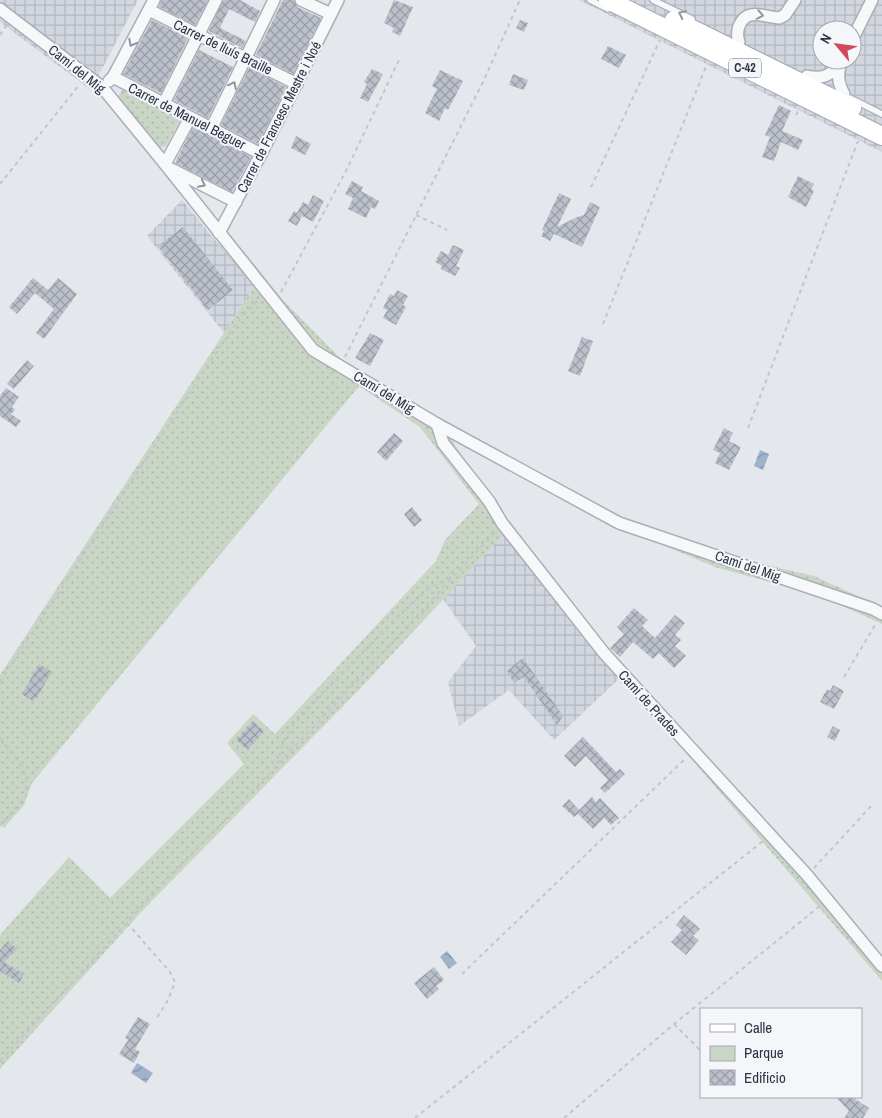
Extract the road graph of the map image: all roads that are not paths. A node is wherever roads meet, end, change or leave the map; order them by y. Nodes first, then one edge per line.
1 (216, 0) edge
2 (274, 0) edge
3 (301, 0) edge
4 (338, 0) edge
5 (590, 0) edge
6 (634, 0) edge
7 (653, 0) edge
8 (795, 0) edge
9 (872, 0) edge
10 (152, 5) edge
11 (611, 6) edge
12 (0, 9) edge
13 (331, 14) junction
14 (862, 20) edge
15 (696, 21) dead end
16 (198, 36) junction
17 (739, 42) dead end
18 (246, 58) junction
19 (834, 70) edge
20 (839, 70) edge
21 (802, 74) joint
22 (114, 77) junction
23 (822, 83) dead end
24 (296, 84) junction
25 (102, 87) junction
26 (840, 93) joint
27 (164, 103) junction
28 (882, 114) edge
29 (190, 118) junction
30 (882, 122) edge
31 (211, 129) junction
32 (882, 136) edge
33 (261, 154) junction
34 (166, 165) junction
35 (236, 202) junction
36 (220, 233) junction
37 (436, 424) junction
38 (882, 614) edge
39 (882, 966) edge

1 - 16 street
2 - 18 street
3 - 13 street
4 - 13 street, Carrer de Francesc Mestre i Noé
5 - 11 lane
6 - 30 main road, C-42
15 -> 7 lane
17 -> 8 street
9 - 14 street
10 - 16 street, Carrer de lluís Braille
10 -> 22 street
11 - 32 main road, C-42
12 - 25 street, Camí del Mig
13 - 24 street, Carrer de Francesc Mestre i Noé
16 - 18 street, Carrer de lluís Braille
16 - 27 street
18 - 24 street, Carrer de lluís Braille
31 -> 18 street
19 - 21 street
20 - 26 street
21 - 23 lane
22 - 25 street
22 - 27 street, Carrer de Manuel Beguer
24 - 33 street, Carrer de Francesc Mestre i Noé
25 - 34 street, Camí del Mig
26 - 28 lane
27 - 29 street, Carrer de Manuel Beguer
29 - 31 street, Carrer de Manuel Beguer
29 - 34 street
31 - 33 street, Carrer de Manuel Beguer
33 - 35 street, Carrer de Francesc Mestre i Noé
34 -> 35 street
34 - 36 street, Camí del Mig
35 - 36 street, Carrer de Francesc Mestre i Noé
36 - 37 street, Camí del Mig
37 - 38 street, Camí del Mig
37 - 39 street, Camí de Prades

